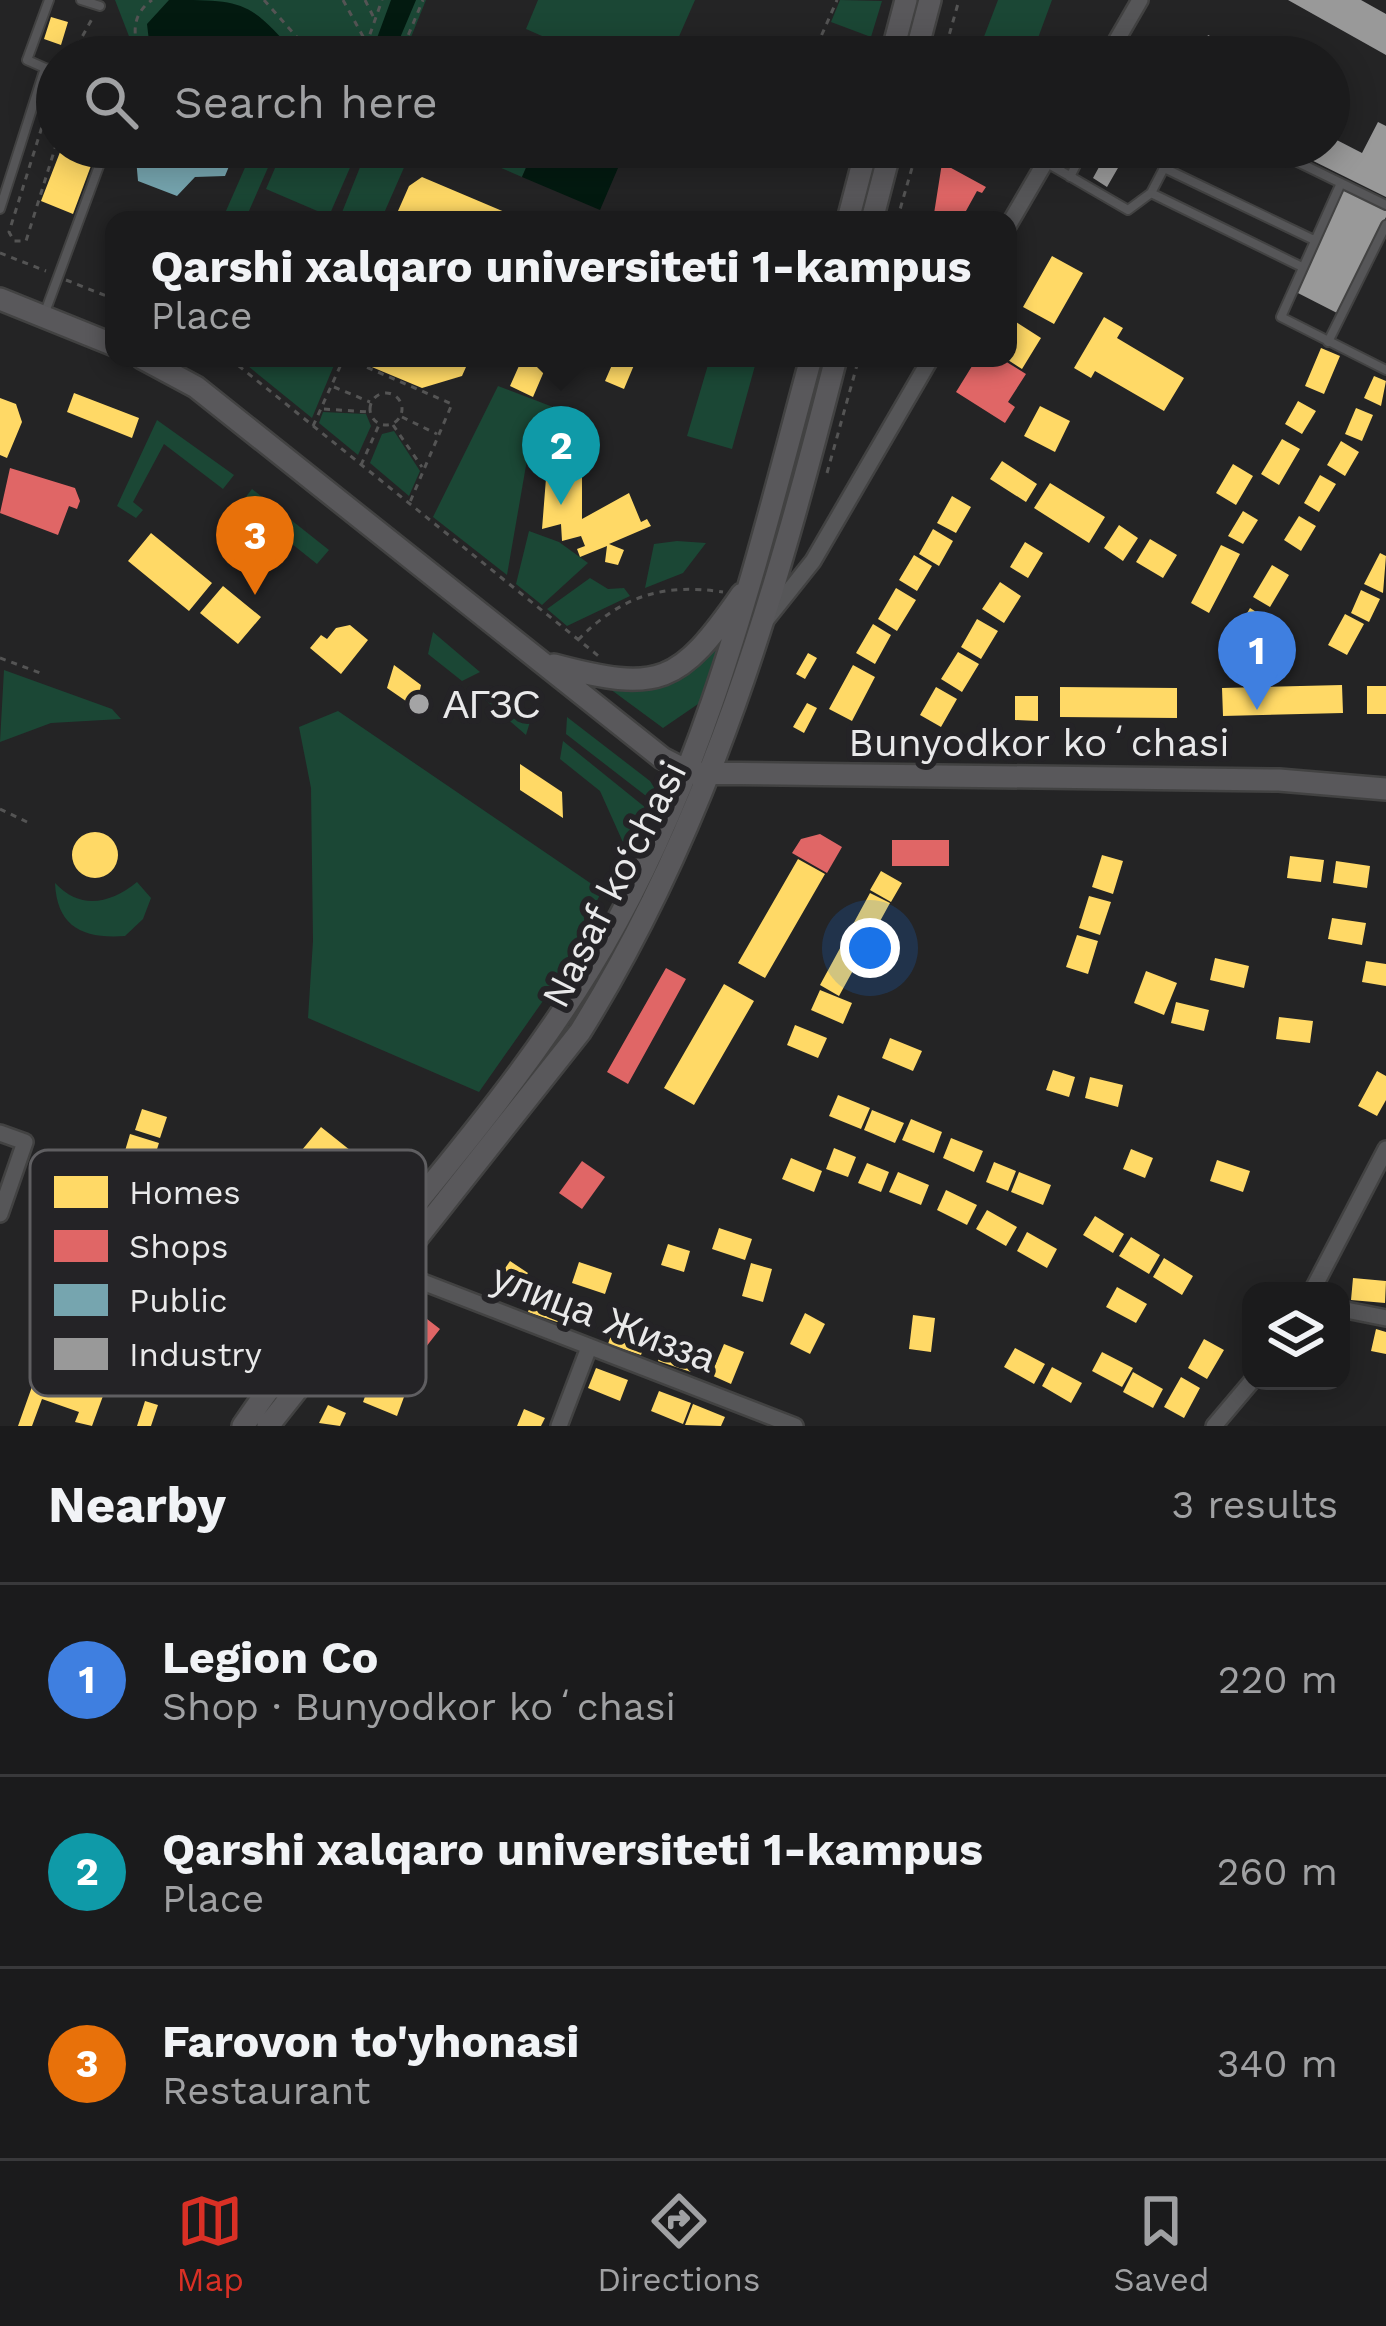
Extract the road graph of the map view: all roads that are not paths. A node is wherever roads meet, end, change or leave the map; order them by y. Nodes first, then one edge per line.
1 (49, 0) edge
2 (81, 0) edge
3 (906, 0) edge
4 (931, 0) edge
5 (1140, 0) edge
6 (100, 6) road end
7 (897, 36) edge
8 (921, 36) edge
9 (1119, 36) edge
10 (36, 64) edge
11 (36, 96) edge
12 (98, 168) edge
13 (862, 168) edge
14 (886, 168) edge
15 (1042, 168) edge
16 (1062, 168) edge
17 (1074, 168) edge
18 (1164, 168) joint
19 (1311, 168) edge
20 (1070, 177) junction
21 (1341, 183) junction
22 (1151, 193) junction
23 (1386, 205) edge
24 (0, 208) edge
25 (850, 211) edge
26 (874, 211) edge
27 (1017, 211) edge
28 (1386, 225) edge
29 (1312, 239) junction
30 (1300, 266) junction
31 (0, 299) edge
32 (44, 316) junction
33 (105, 341) edge
34 (1328, 342) junction
35 (159, 367) edge
36 (809, 367) edge
37 (834, 367) edge
38 (926, 367) edge
39 (1386, 370) edge
40 (752, 579) junction
41 (764, 623) junction
42 (544, 663) junction
43 (702, 775) junction
44 (1386, 789) edge
45 (0, 1133) edge
46 (1383, 1158) edge
47 (426, 1189) edge
48 (0, 1214) edge
49 (426, 1223) edge
50 (1317, 1282) edge
51 (426, 1284) edge
52 (1350, 1311) edge
53 (1386, 1318) edge
54 (588, 1350) junction
55 (1244, 1390) edge
56 (266, 1396) edge
57 (291, 1396) edge
58 (243, 1426) edge
59 (268, 1426) edge
60 (559, 1426) edge
61 (795, 1426) edge
62 (1214, 1426) edge

1 - 10 lane
2 - 6 lane
3 - 7 main road
4 - 8 main road
5 - 9 street
11 - 24 lane
12 - 32 lane
13 - 25 main road
14 - 26 main road
15 - 27 street
16 - 20 lane
17 - 20 lane
18 - 22 lane
18 - 29 lane
19 - 21 lane
20 - 22 lane
21 - 23 lane
21 - 29 lane
22 - 30 lane
28 - 34 lane
29 - 30 lane
30 - 34 lane
31 - 32 main road
32 - 33 main road
34 - 39 lane
35 - 42 main road
36 - 40 main road, Nasaf ko‘chasi
37 - 41 main road, Nasaf ko‘chasi
38 - 41 street
40 - 42 main road
40 - 43 main road, Nasaf ko‘chasi
41 - 43 main road, Nasaf ko‘chasi
42 - 43 main road
43 - 44 main road, Bunyodkor koʻchasi
43 - 47 main road, Nasaf ko‘chasi
43 - 49 main road, Nasaf ko‘chasi
45 - 48 street
46 - 50 street
51 - 54 street, улица Жизза
52 - 53 street
54 - 60 street
54 - 61 street, улица Жизза
55 - 62 street
56 - 58 main road, Nasaf ko‘chasi
57 - 59 main road, Nasaf ko‘chasi

